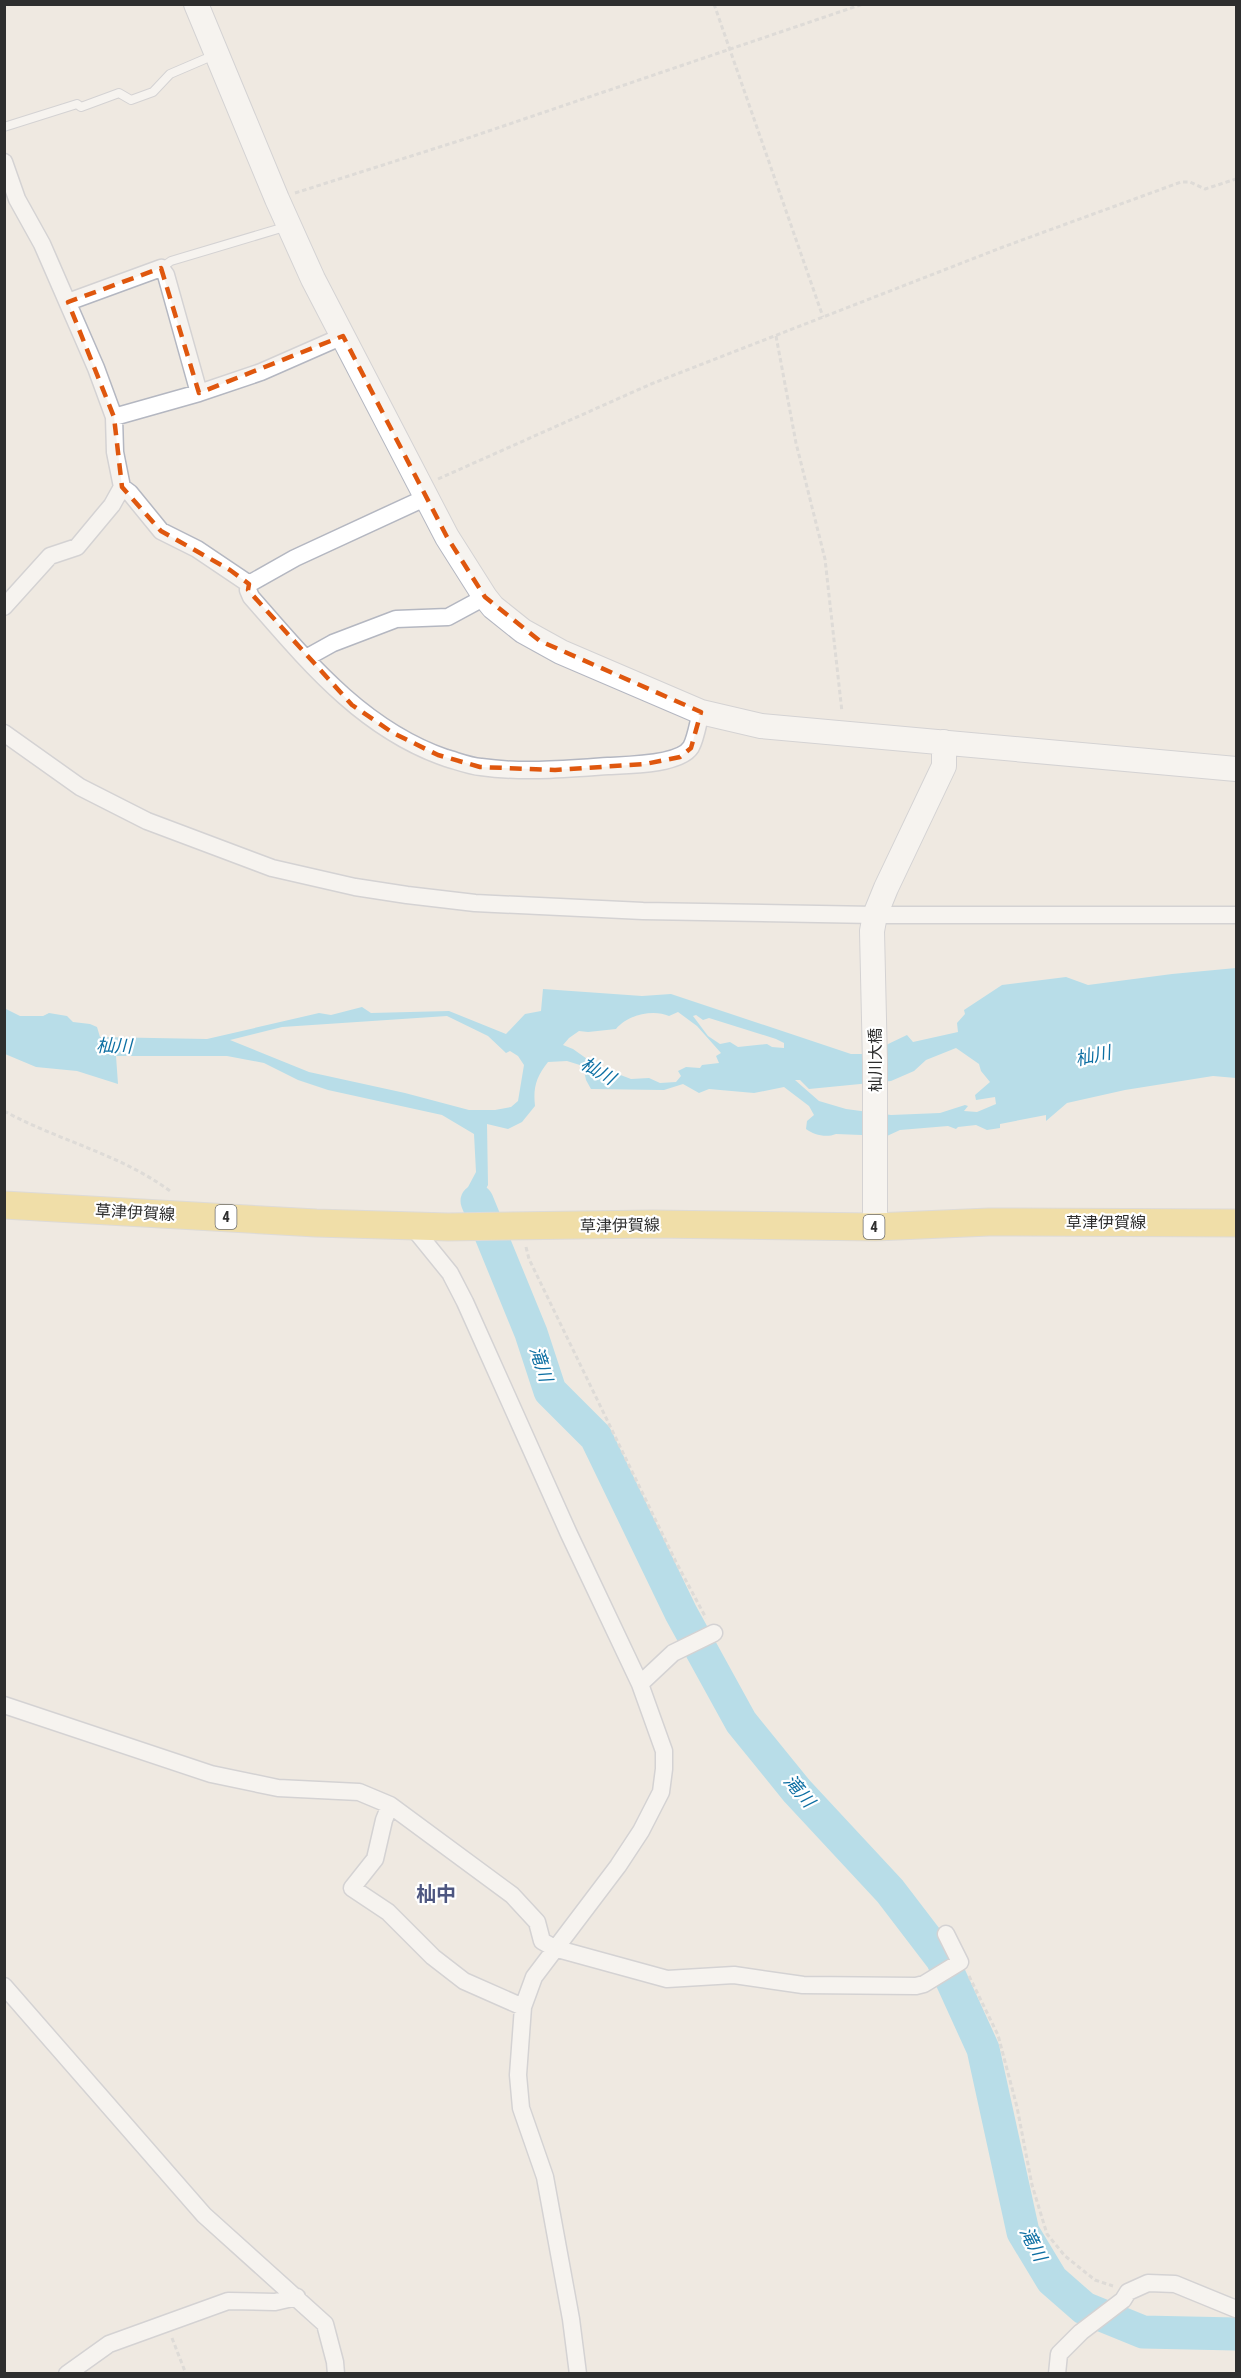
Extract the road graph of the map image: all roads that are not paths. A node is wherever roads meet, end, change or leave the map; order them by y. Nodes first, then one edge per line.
1 (196, 4) edge
2 (205, 59) dead end
3 (4, 127) edge
4 (4, 162) edge
5 (278, 229) dead end
6 (161, 268) junction
7 (68, 302) junction
8 (343, 336) junction
9 (199, 393) junction
10 (114, 417) junction
11 (122, 487) junction
12 (423, 491) junction
13 (249, 584) junction
14 (484, 597) junction
15 (4, 607) edge
16 (306, 658) junction
17 (701, 712) junction
18 (4, 733) edge
19 (944, 742) junction
20 (1236, 769) edge
21 (1236, 915) edge
22 (874, 923) junction
23 (4, 1205) edge
24 (1236, 1223) edge
25 (411, 1225) junction
26 (875, 1227) junction
27 (710, 1635) road end
28 (640, 1684) junction
29 (4, 1705) edge
30 (390, 1805) junction
31 (946, 1934) dead end
32 (554, 1948) junction
33 (4, 1986) edge
34 (523, 2007) junction
35 (297, 2298) junction
36 (1236, 2309) edge
37 (67, 2373) edge
38 (336, 2373) edge
39 (578, 2373) edge
40 (1057, 2373) edge

1 - 8 street
2 - 3 lane
4 - 7 street
5 - 6 lane
6 - 7 street
6 - 9 street
7 - 10 street
8 - 9 street
8 - 12 street
9 - 10 street
10 - 11 street
11 - 13 street
11 - 15 street
12 - 13 street
12 - 14 street
13 - 16 street
14 - 16 street
14 - 17 street
16 - 17 street
17 - 19 street
18 - 22 street
19 - 20 street
19 - 22 street
21 - 22 street
22 - 26 street, 杣川大橋
23 - 25 main road, 草津伊賀線 / 4
24 - 26 main road, 草津伊賀線 / 4
25 - 26 main road, 草津伊賀線 / 4
25 - 28 street
27 - 28 street
28 - 32 street
29 - 30 street
30 - 32 street
30 - 34 street
31 - 32 street
32 - 34 street
33 - 35 street
34 - 39 street
35 - 37 street
35 - 38 street
36 - 40 street

